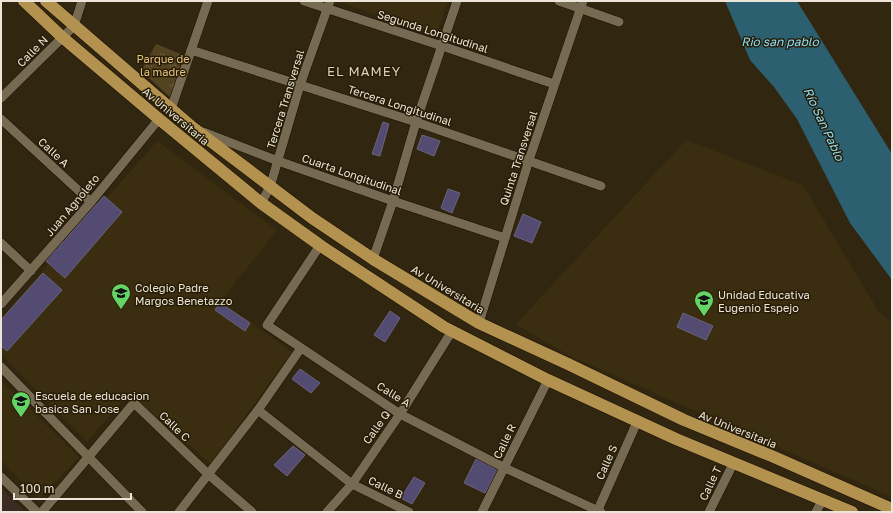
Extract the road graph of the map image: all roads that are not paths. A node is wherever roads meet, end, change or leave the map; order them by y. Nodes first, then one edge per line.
1 (24, 1) edge
2 (46, 1) edge
3 (82, 1) edge
4 (208, 1) edge
5 (304, 1) edge
6 (457, 1) edge
7 (559, 1) edge
8 (329, 5) edge
9 (582, 5) edge
10 (619, 22) dead end
11 (74, 26) junction
12 (62, 37) junction
13 (442, 46) junction
14 (191, 50) junction
15 (554, 84) junction
16 (300, 85) junction
17 (1, 98) edge
18 (171, 109) junction
19 (1, 119) edge
20 (159, 119) junction
21 (416, 122) junction
22 (192, 128) junction
23 (529, 160) junction
24 (278, 161) junction
25 (270, 186) junction
26 (602, 186) dead end
27 (393, 201) junction
28 (91, 202) junction
29 (261, 203) junction
30 (505, 238) junction
31 (1, 243) edge
32 (321, 246) junction
33 (373, 259) junction
34 (31, 270) junction
35 (1, 304) edge
36 (479, 323) junction
37 (452, 331) junction
38 (301, 348) junction
39 (1, 367) edge
40 (548, 380) junction
41 (258, 410) junction
42 (400, 414) junction
43 (684, 420) junction
44 (637, 422) junction
45 (676, 439) junction
46 (90, 457) junction
47 (733, 464) junction
48 (505, 468) junction
49 (208, 474) junction
50 (1, 477) edge
51 (352, 484) junction
52 (822, 501) junction
53 (892, 509) edge
54 (598, 511) edge
55 (37, 512) edge
56 (42, 512) edge
57 (142, 512) edge
58 (180, 512) edge
59 (252, 512) edge
60 (327, 512) edge
61 (409, 512) edge
62 (482, 512) edge
63 (709, 512) edge
64 (816, 512) edge
65 (852, 512) edge

1 - 12 highway, Av Universitaria
2 - 11 highway, Av Universitaria
3 - 11 street
4 - 14 street
5 - 8 street, Segunda Longitudinal
6 - 13 street
7 - 9 street
8 - 13 street, Segunda Longitudinal
8 - 16 street, Tercera Transversal
9 - 10 street
9 - 15 street, Quinta Transversal
11 - 12 street, Calle N
11 - 18 highway, Av Universitaria
12 - 17 street, Calle N
12 - 20 highway, Av Universitaria
13 - 15 street, Segunda Longitudinal
13 - 21 street
14 - 16 street, Tercera Longitudinal
14 - 18 street
15 - 23 street, Quinta Transversal
16 - 21 street, Tercera Longitudinal
16 - 24 street, Tercera Transversal
18 - 22 highway, Av Universitaria
19 - 28 street, Calle A
20 - 28 street, Juan Agnoleto
20 - 29 highway, Av Universitaria
21 - 23 street, Tercera Longitudinal
21 - 27 street
22 - 24 street, Cuarta Longitudinal
22 - 25 highway, Av Universitaria
23 - 26 street, Tercera Longitudinal
23 - 30 street, Quinta Transversal
24 - 25 street, Tercera Transversal
24 - 27 street, Cuarta Longitudinal
25 - 29 street, Tercera Transversal
25 - 33 highway, Av Universitaria
27 - 30 street, Cuarta Longitudinal
27 - 33 street
28 - 34 street, Juan Agnoleto
29 - 32 highway, Av Universitaria
30 - 36 street, Quinta Transversal
31 - 34 street
32 - 37 highway, Av Universitaria
32 - 38 street, Calle A
33 - 36 highway, Av Universitaria
34 - 35 street, Juan Agnoleto
36 - 43 highway, Av Universitaria
37 - 40 highway, Av Universitaria
37 - 42 street, Calle Q
38 - 41 street
38 - 42 street, Calle A
39 - 46 street
40 - 44 highway, Av Universitaria
40 - 48 street, Calle R
41 - 49 street
41 - 51 street, Calle B
42 - 48 street, Calle A
42 - 51 street, Calle Q
43 - 45 highway
43 - 53 highway, Av Universitaria
44 - 45 highway, Av Universitaria
44 - 54 street, Calle S
45 - 47 highway, Av Universitaria
46 - 49 street, Calle C
46 - 56 street
46 - 57 street
47 - 52 highway, Av Universitaria
47 - 63 street, Calle T
48 - 54 street, Calle A
48 - 62 street, Calle R
49 - 58 street
49 - 59 street, Calle C
50 - 55 street
51 - 60 street, Calle Q
51 - 61 street, Calle B
52 - 64 street
52 - 65 highway, Av Universitaria

